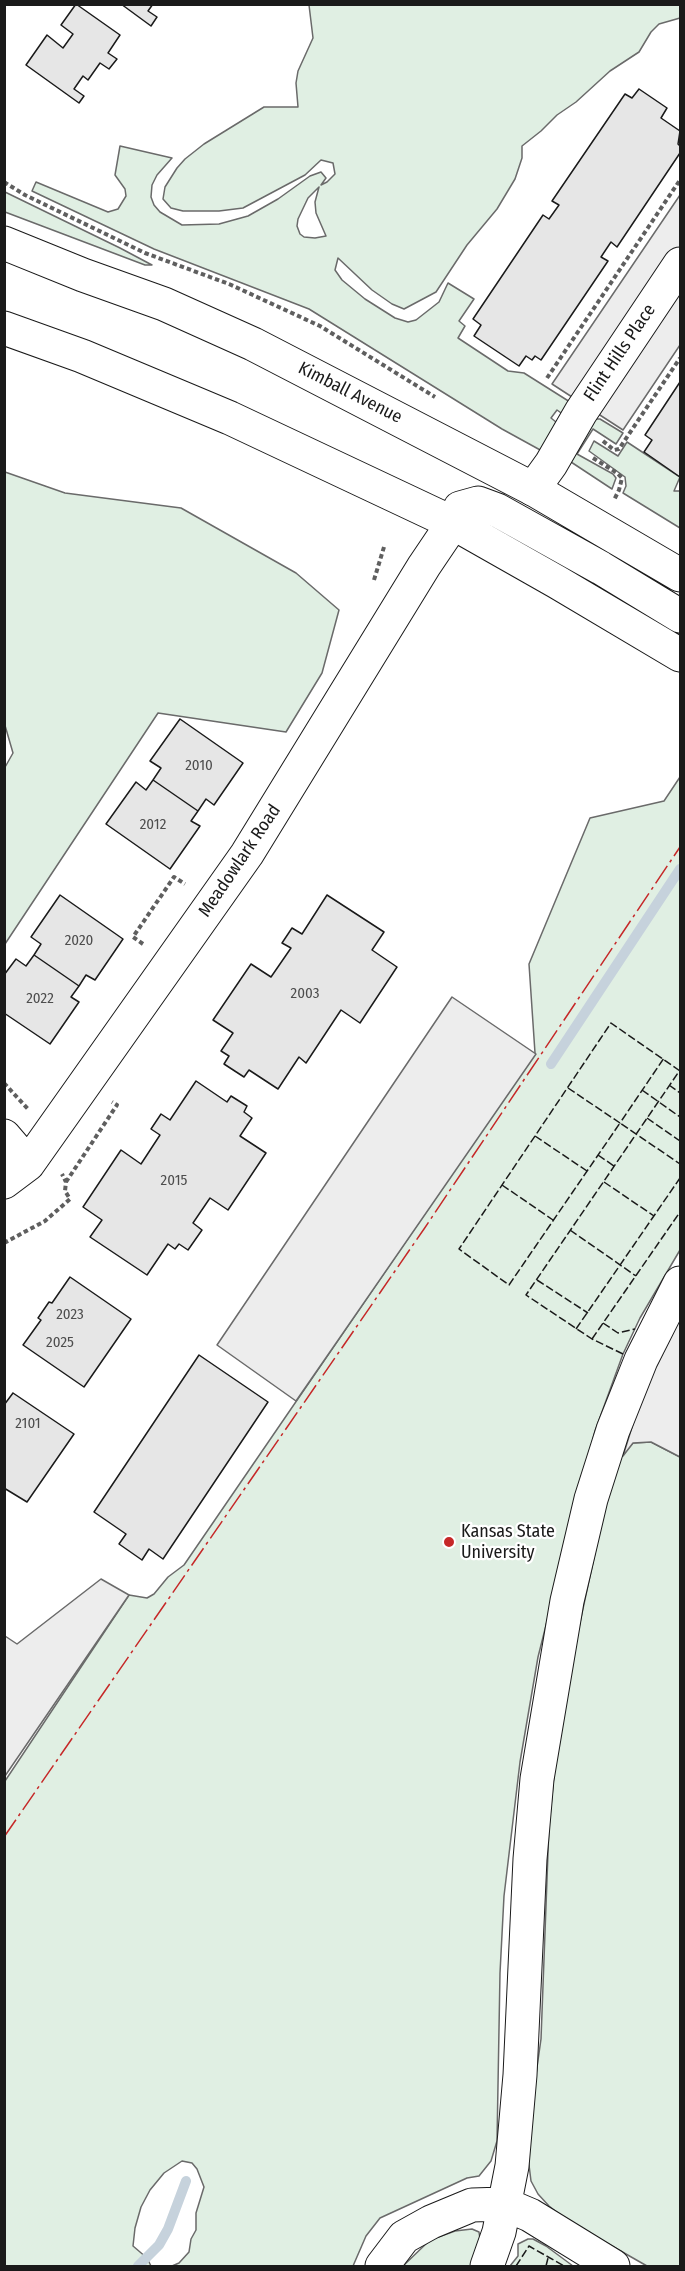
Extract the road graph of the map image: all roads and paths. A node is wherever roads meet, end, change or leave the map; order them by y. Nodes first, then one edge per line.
1 (681, 180) edge
2 (4, 243) edge
3 (681, 264) edge
4 (4, 328) edge
5 (681, 358) edge
6 (547, 378) dead end
7 (598, 438) dead end
8 (589, 456) dead end
9 (533, 489) junction
10 (614, 500) dead end
11 (453, 523) junction
12 (681, 575) edge
13 (681, 616) edge
14 (681, 655) edge
15 (4, 1083) edge
16 (108, 1100) dead end
17 (33, 1116) dead end
18 (4, 1136) edge
19 (30, 1170) edge
20 (66, 1182) junction
21 (4, 1243) edge
22 (681, 1283) edge
23 (504, 2204) junction
24 (382, 2266) edge
25 (487, 2266) edge
26 (613, 2266) edge

1 - 6 path
2 - 9 main road, Kimball Avenue
3 - 9 main road, Flint Hills Place
4 - 11 main road
5 - 7 path
8 - 10 path
9 - 12 main road, Kimball Avenue
11 - 13 main road, Meadowlark Road
11 - 14 main road
11 - 19 main road, Meadowlark Road
15 - 17 path
16 - 20 path
18 - 19 main road
19 - 20 path
20 - 21 path
22 - 23 main road
23 - 24 main road
23 - 25 main road
23 - 26 main road

